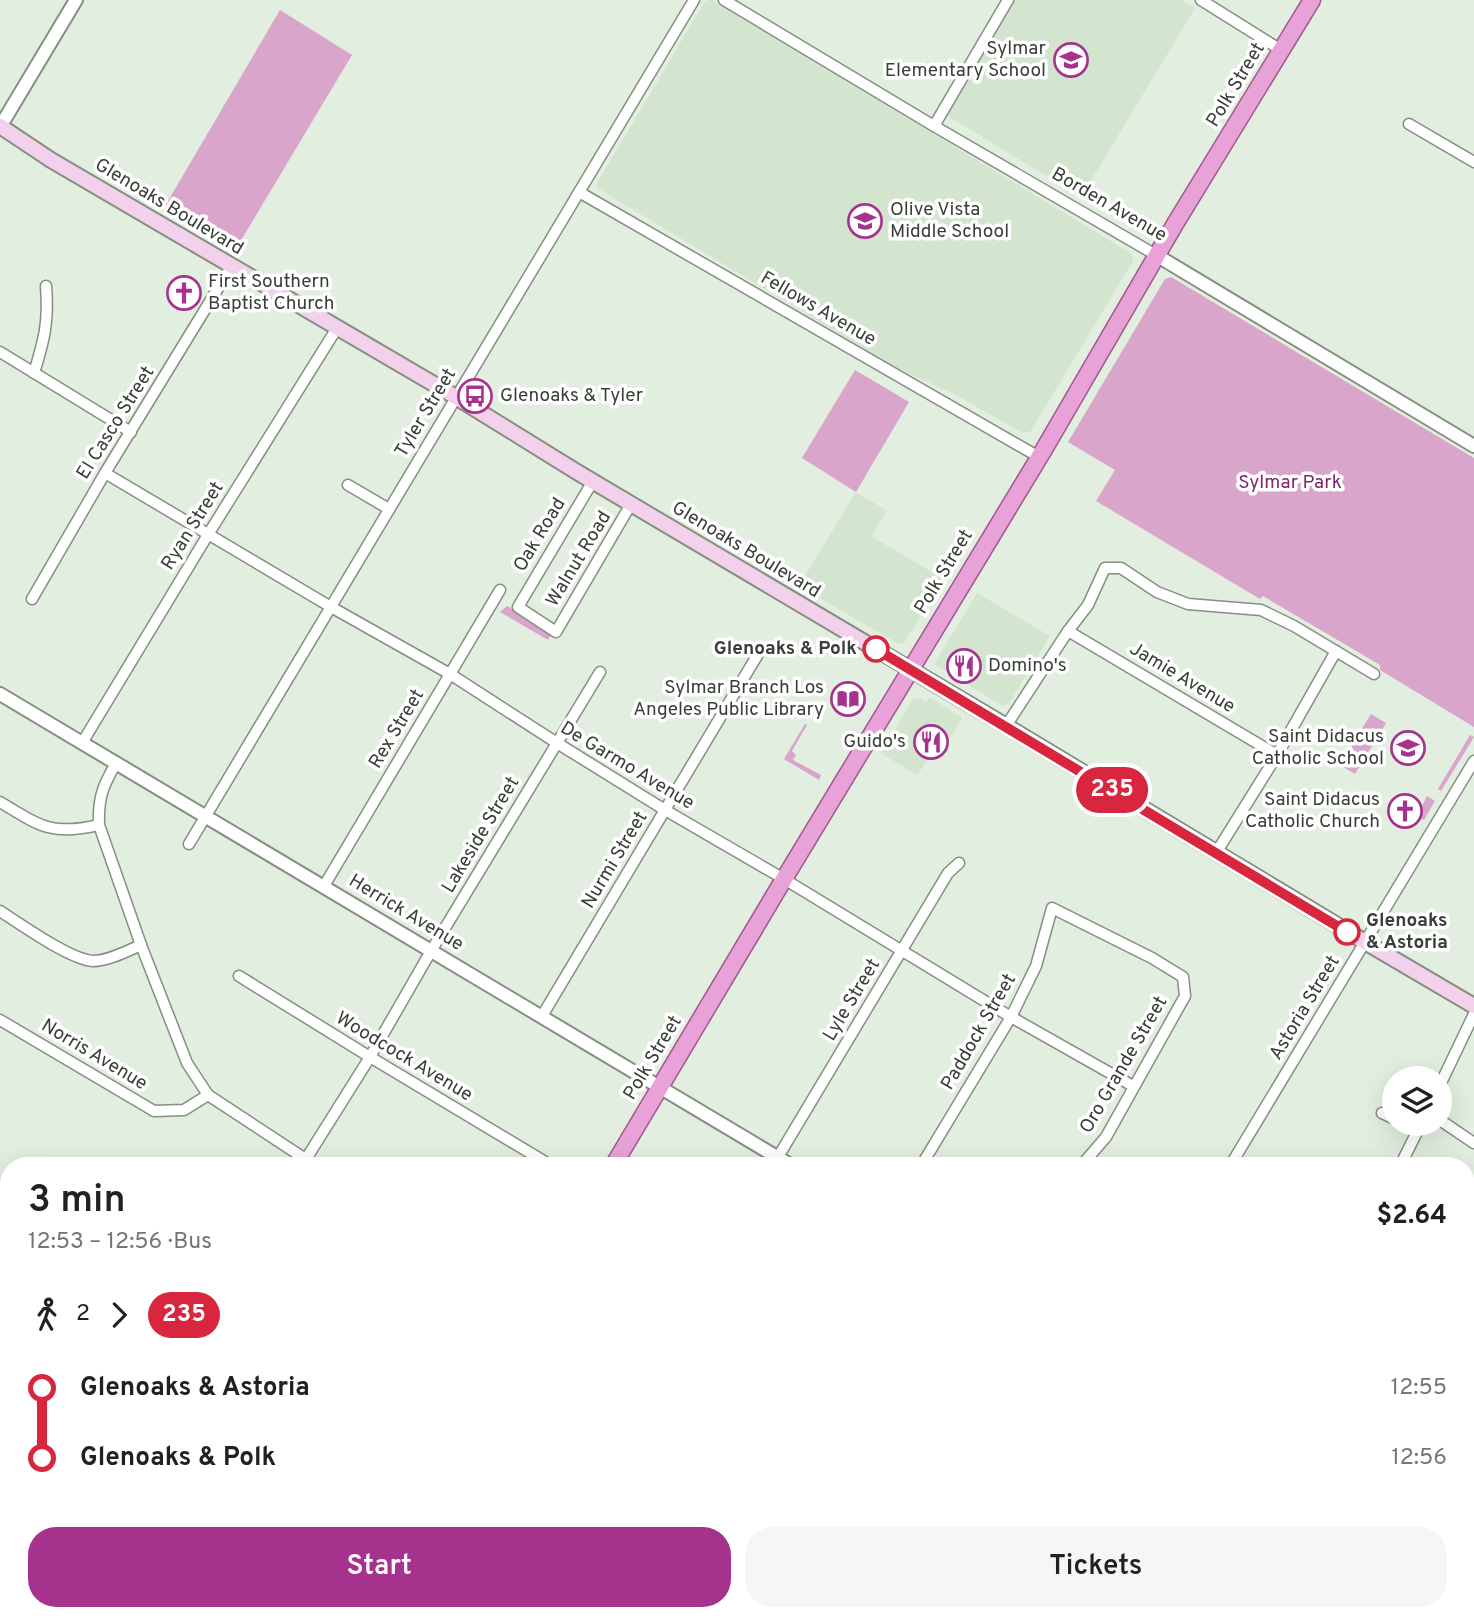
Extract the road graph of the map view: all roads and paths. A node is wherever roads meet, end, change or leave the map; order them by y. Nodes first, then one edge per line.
1 (76, 0) edge
2 (694, 0) edge
3 (724, 0) edge
4 (1009, 0) edge
5 (1201, 0) edge
6 (1312, 0) edge
7 (1281, 50) junction
8 (1409, 124) dead end
9 (934, 126) junction
10 (0, 127) edge
11 (1474, 162) edge
12 (579, 192) junction
13 (1156, 255) junction
14 (231, 267) junction
15 (46, 286) dead end
16 (337, 328) junction
17 (0, 352) edge
18 (34, 373) junction
19 (456, 397) junction
20 (131, 432) junction
21 (1474, 446) edge
22 (1039, 457) junction
23 (105, 473) junction
24 (593, 481) junction
25 (348, 485) dead end
26 (631, 505) junction
27 (389, 509) junction
28 (208, 533) junction
29 (500, 590) dead end
30 (32, 599) dead end
31 (331, 607) junction
32 (1068, 631) junction
33 (556, 632) joint
34 (761, 649) dead end
35 (1336, 651) junction
36 (911, 670) junction
37 (600, 672) dead end
38 (450, 674) junction
39 (1374, 674) dead end
40 (0, 694) edge
41 (1006, 726) junction
42 (82, 743) junction
43 (556, 743) junction
44 (1277, 755) junction
45 (1474, 761) edge
46 (116, 763) junction
47 (0, 802) edge
48 (665, 810) junction
49 (205, 817) junction
50 (99, 825) junction
51 (188, 844) dead end
52 (1216, 853) junction
53 (959, 863) dead end
54 (784, 878) junction
55 (324, 886) junction
56 (1052, 908) joint
57 (0, 911) edge
58 (1365, 942) junction
59 (141, 945) junction
60 (432, 951) junction
61 (902, 951) junction
62 (239, 976) dead end
63 (1474, 1006) edge
64 (1474, 1014) edge
65 (542, 1016) junction
66 (1011, 1017) junction
67 (0, 1020) edge
68 (370, 1057) junction
69 (1449, 1066) edge
70 (1133, 1087) junction
71 (660, 1088) junction
72 (208, 1095) junction
73 (1452, 1128) edge
74 (1415, 1136) edge
75 (1474, 1143) edge
76 (303, 1157) edge
77 (307, 1157) edge
78 (537, 1157) edge
79 (618, 1157) edge
80 (778, 1157) joint
81 (926, 1157) edge
82 (1088, 1157) edge
83 (1235, 1157) edge
84 (1405, 1157) edge

1 - 10 street
2 - 12 street, Tyler Street
3 - 9 street, Borden Avenue
4 - 9 street
5 - 7 street
6 - 7 main road, Polk Street
7 - 13 main road, Polk Street
8 - 11 street
9 - 13 street, Borden Avenue
10 - 14 main road, Glenoaks Boulevard
12 - 19 street, Tyler Street
12 - 22 street, Fellows Avenue
13 - 21 street, Borden Avenue
13 - 22 main road, Polk Street
14 - 16 main road, Glenoaks Boulevard
14 - 20 street, El Casco Street
15 - 18 street
16 - 19 main road, Glenoaks Boulevard
16 - 28 street, Ryan Street
17 - 18 street
18 - 20 street
19 - 24 main road, Glenoaks Boulevard
19 - 27 street, Tyler Street
20 - 23 street, El Casco Street
22 - 36 main road, Polk Street
23 - 28 street, De Garmo Avenue
23 - 30 street, El Casco Street
24 - 26 main road, Glenoaks Boulevard
24 - 33 street, Oak Road
25 - 27 street
26 - 33 street, Walnut Road
26 - 36 main road, Glenoaks Boulevard
27 - 31 street, Tyler Street
28 - 31 street, De Garmo Avenue
28 - 42 street, Ryan Street
29 - 38 street, Rex Street
31 - 38 street, De Garmo Avenue
31 - 49 street, Tyler Street
32 - 35 street
32 - 41 street
32 - 44 street, Jamie Avenue
34 - 48 street, Nurmi Street
35 - 39 street
35 - 44 street
36 - 41 main road, Glenoaks Boulevard
36 - 54 main road, Polk Street
37 - 43 street, Lakeside Street
38 - 43 street, De Garmo Avenue
38 - 55 street, Rex Street
40 - 42 street, Herrick Avenue
41 - 52 main road, Glenoaks Boulevard
42 - 46 street, Herrick Avenue
43 - 48 street, De Garmo Avenue
43 - 60 street, Lakeside Street
44 - 52 street
45 - 58 street, Astoria Street
46 - 49 street, Herrick Avenue
46 - 50 street
47 - 50 street
48 - 54 street, De Garmo Avenue
48 - 65 street, Nurmi Street
49 - 51 street, Tyler Street
49 - 55 street, Herrick Avenue
50 - 59 street
52 - 58 main road, Glenoaks Boulevard
53 - 61 street, Lyle Street
54 - 61 street, De Garmo Avenue
54 - 71 main road, Polk Street
55 - 60 street, Herrick Avenue
56 - 66 street, Paddock Street
56 - 70 street, Oro Grande Street
57 - 59 street
58 - 63 main road, Glenoaks Boulevard
58 - 83 street, Astoria Street
59 - 72 street
60 - 65 street, Herrick Avenue
60 - 68 street, Lakeside Street
61 - 66 street, De Garmo Avenue
61 - 80 street, Lyle Street
62 - 68 street, Woodcock Avenue
64 - 69 street
65 - 71 street, Herrick Avenue
66 - 70 street, De Garmo Avenue
66 - 81 street, Paddock Street
67 - 72 street, Norris Avenue
68 - 77 street, Lakeside Street
68 - 78 street, Woodcock Avenue
70 - 82 street, Oro Grande Street
71 - 79 main road, Polk Street
71 - 80 street, Herrick Avenue
72 - 76 street
73 - 75 street
74 - 84 street

